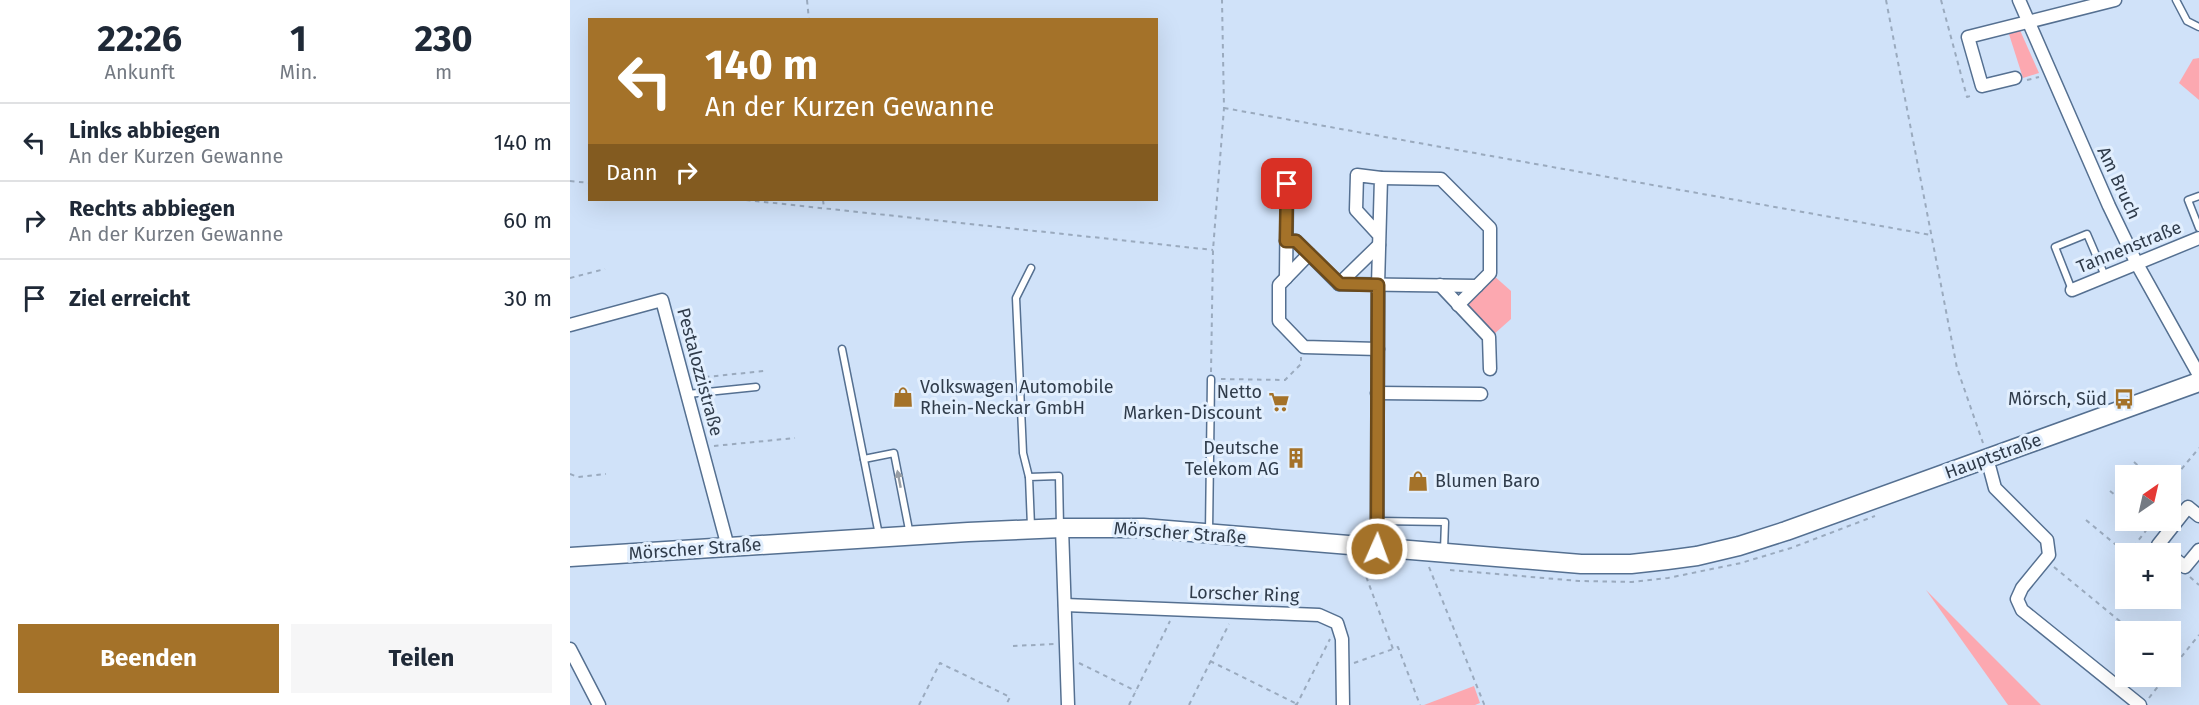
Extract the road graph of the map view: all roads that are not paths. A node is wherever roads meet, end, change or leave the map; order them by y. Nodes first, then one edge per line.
1 (2019, 0) edge
2 (2115, 0) edge
3 (2176, 0) edge
4 (2028, 23) junction
5 (2199, 27) edge
6 (2021, 79) road end
7 (1381, 178) junction
8 (1287, 184) dead end
9 (2199, 196) edge
10 (2199, 228) edge
11 (2199, 237) edge
12 (1379, 240) junction
13 (1286, 241) junction
14 (1309, 254) junction
15 (2137, 264) junction
16 (1031, 268) dead end
17 (2105, 276) junction
18 (1286, 278) junction
19 (1340, 284) junction
20 (1378, 285) junction
21 (1440, 285) junction
22 (1477, 286) junction
23 (2072, 290) joint
24 (1458, 305) junction
25 (570, 325) edge
26 (1378, 349) junction
27 (842, 350) dead end
28 (1490, 369) dead end
29 (2199, 375) edge
30 (1211, 379) road end
31 (2199, 382) edge
32 (756, 387) dead end
33 (1377, 393) junction
34 (688, 394) junction
35 (1481, 394) dead end
36 (1987, 458) junction
37 (864, 459) junction
38 (1029, 477) junction
39 (2199, 516) edge
40 (1378, 521) junction
41 (1061, 528) junction
42 (1031, 530) junction
43 (1786, 531) joint
44 (1209, 533) junction
45 (910, 536) junction
46 (880, 538) junction
47 (2160, 543) edge
48 (728, 547) junction
49 (1377, 549) junction
50 (2199, 550) edge
51 (1444, 554) junction
52 (570, 557) edge
53 (2181, 564) edge
54 (1065, 604) junction
55 (570, 649) edge
56 (599, 705) edge
57 (1068, 705) edge
58 (1342, 705) edge
59 (2141, 705) edge

1 - 4 street, Am Bruch
2 - 4 street
3 - 5 lane
4 - 6 street
4 - 15 street, Am Bruch
7 - 12 street
7 - 12 street
7 - 22 street
8 - 13 street
9 - 10 lane
11 - 15 street, Tannenstraße
12 - 19 street
12 - 20 street
13 - 14 street
13 - 18 street
14 - 18 street
14 - 19 street
15 - 17 street, Tannenstraße
15 - 29 street, Am Bruch
16 - 38 lane
17 - 23 street, Tannenstraße
17 - 23 lane
18 - 26 street
19 - 20 street
20 - 21 street
20 - 26 street
21 - 22 street
21 - 24 street
22 - 24 street
24 - 28 street
25 - 34 street, Pestalozzistraße
26 - 33 street
27 - 37 lane
30 - 44 lane
31 - 36 street, Hauptstraße
32 - 34 lane
33 - 35 street
33 - 40 street
34 - 48 street, Pestalozzistraße
36 - 43 street, Hauptstraße
36 - 59 street
45 -> 37 lane
37 - 46 lane
38 - 41 lane
38 - 42 lane
39 - 47 street
40 - 49 street
40 - 51 lane
41 - 42 street, Mörscher Straße
41 - 44 street, Mörscher Straße
41 - 54 street
42 - 45 street, Mörscher Straße
43 - 51 street, Mörscher Straße
44 - 49 street, Mörscher Straße
45 - 46 street, Mörscher Straße
46 - 48 street, Mörscher Straße
48 - 52 street, Mörscher Straße
49 - 51 street, Mörscher Straße
50 - 53 street
54 - 57 street
54 - 58 street, Lorscher Ring
55 - 56 street

